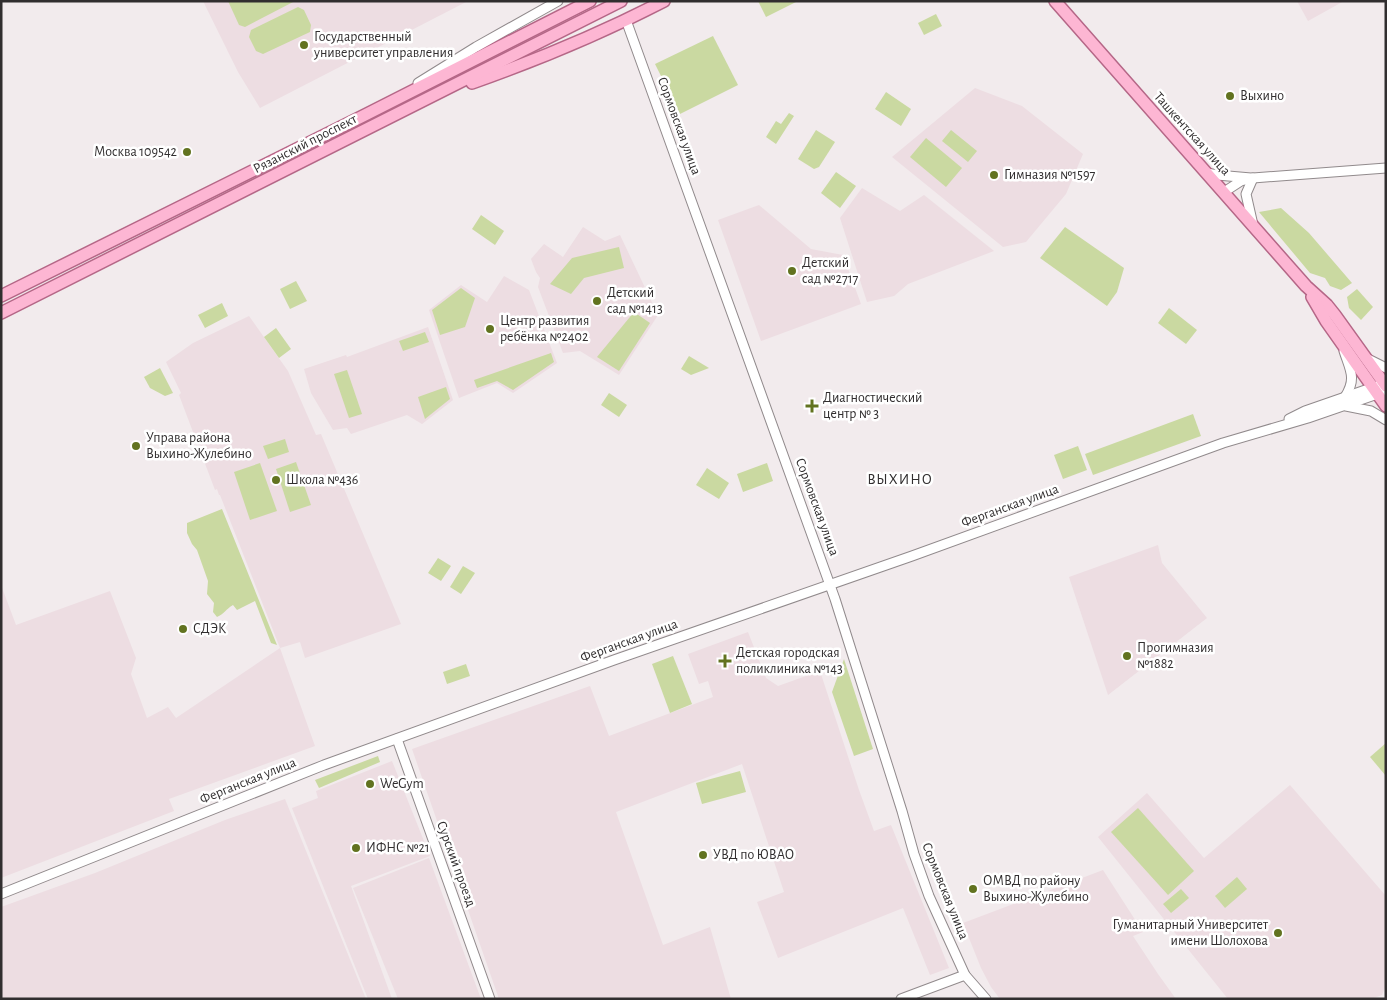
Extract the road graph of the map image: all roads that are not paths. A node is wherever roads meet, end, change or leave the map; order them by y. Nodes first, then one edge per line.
1 (558, 1) edge
2 (590, 1) edge
3 (621, 1) edge
4 (664, 1) edge
5 (1055, 1) edge
6 (626, 20) junction
7 (428, 98) junction
8 (363, 116) junction
9 (1386, 168) edge
10 (1207, 173) junction
11 (1253, 178) junction
12 (1224, 192) junction
13 (1254, 226) junction
14 (1306, 286) junction
15 (1, 296) edge
16 (1, 313) edge
17 (1341, 342) junction
18 (1366, 358) junction
19 (1386, 368) edge
20 (1382, 387) edge
21 (1344, 401) junction
22 (1386, 406) edge
23 (1386, 420) edge
24 (830, 584) junction
25 (397, 739) junction
26 (1, 894) edge
27 (965, 975) junction
28 (490, 999) edge
29 (901, 999) edge
30 (986, 999) edge

1 - 8 street
2 - 8 main road, Рязанский проспект
3 - 7 main road, Рязанский проспект
4 - 6 main road
5 - 10 main road, Ташкентская улица
6 - 7 main road
6 - 24 street, Сормовская улица
7 - 16 main road, Рязанский проспект
8 - 15 main road, Рязанский проспект
9 - 11 street
10 - 11 street
10 - 12 main road, Ташкентская улица
11 - 12 street
11 - 13 street
12 - 13 main road, Ташкентская улица
13 - 14 main road, Ташкентская улица
14 - 17 main road, Ташкентская улица
14 - 18 main road, Ташкентская улица
17 - 20 main road, Ташкентская улица
17 - 21 street
18 - 19 street
18 - 20 main road, Ташкентская улица
20 - 21 street, Ферганская улица
20 - 22 main road, Ташкентская улица
21 - 23 street
21 - 24 street, Ферганская улица
24 - 25 street, Ферганская улица
24 - 27 street, Сормовская улица
25 - 26 street, Ферганская улица
25 - 28 street, Сурский проезд
27 - 29 street
27 - 30 street, Сормовская улица

